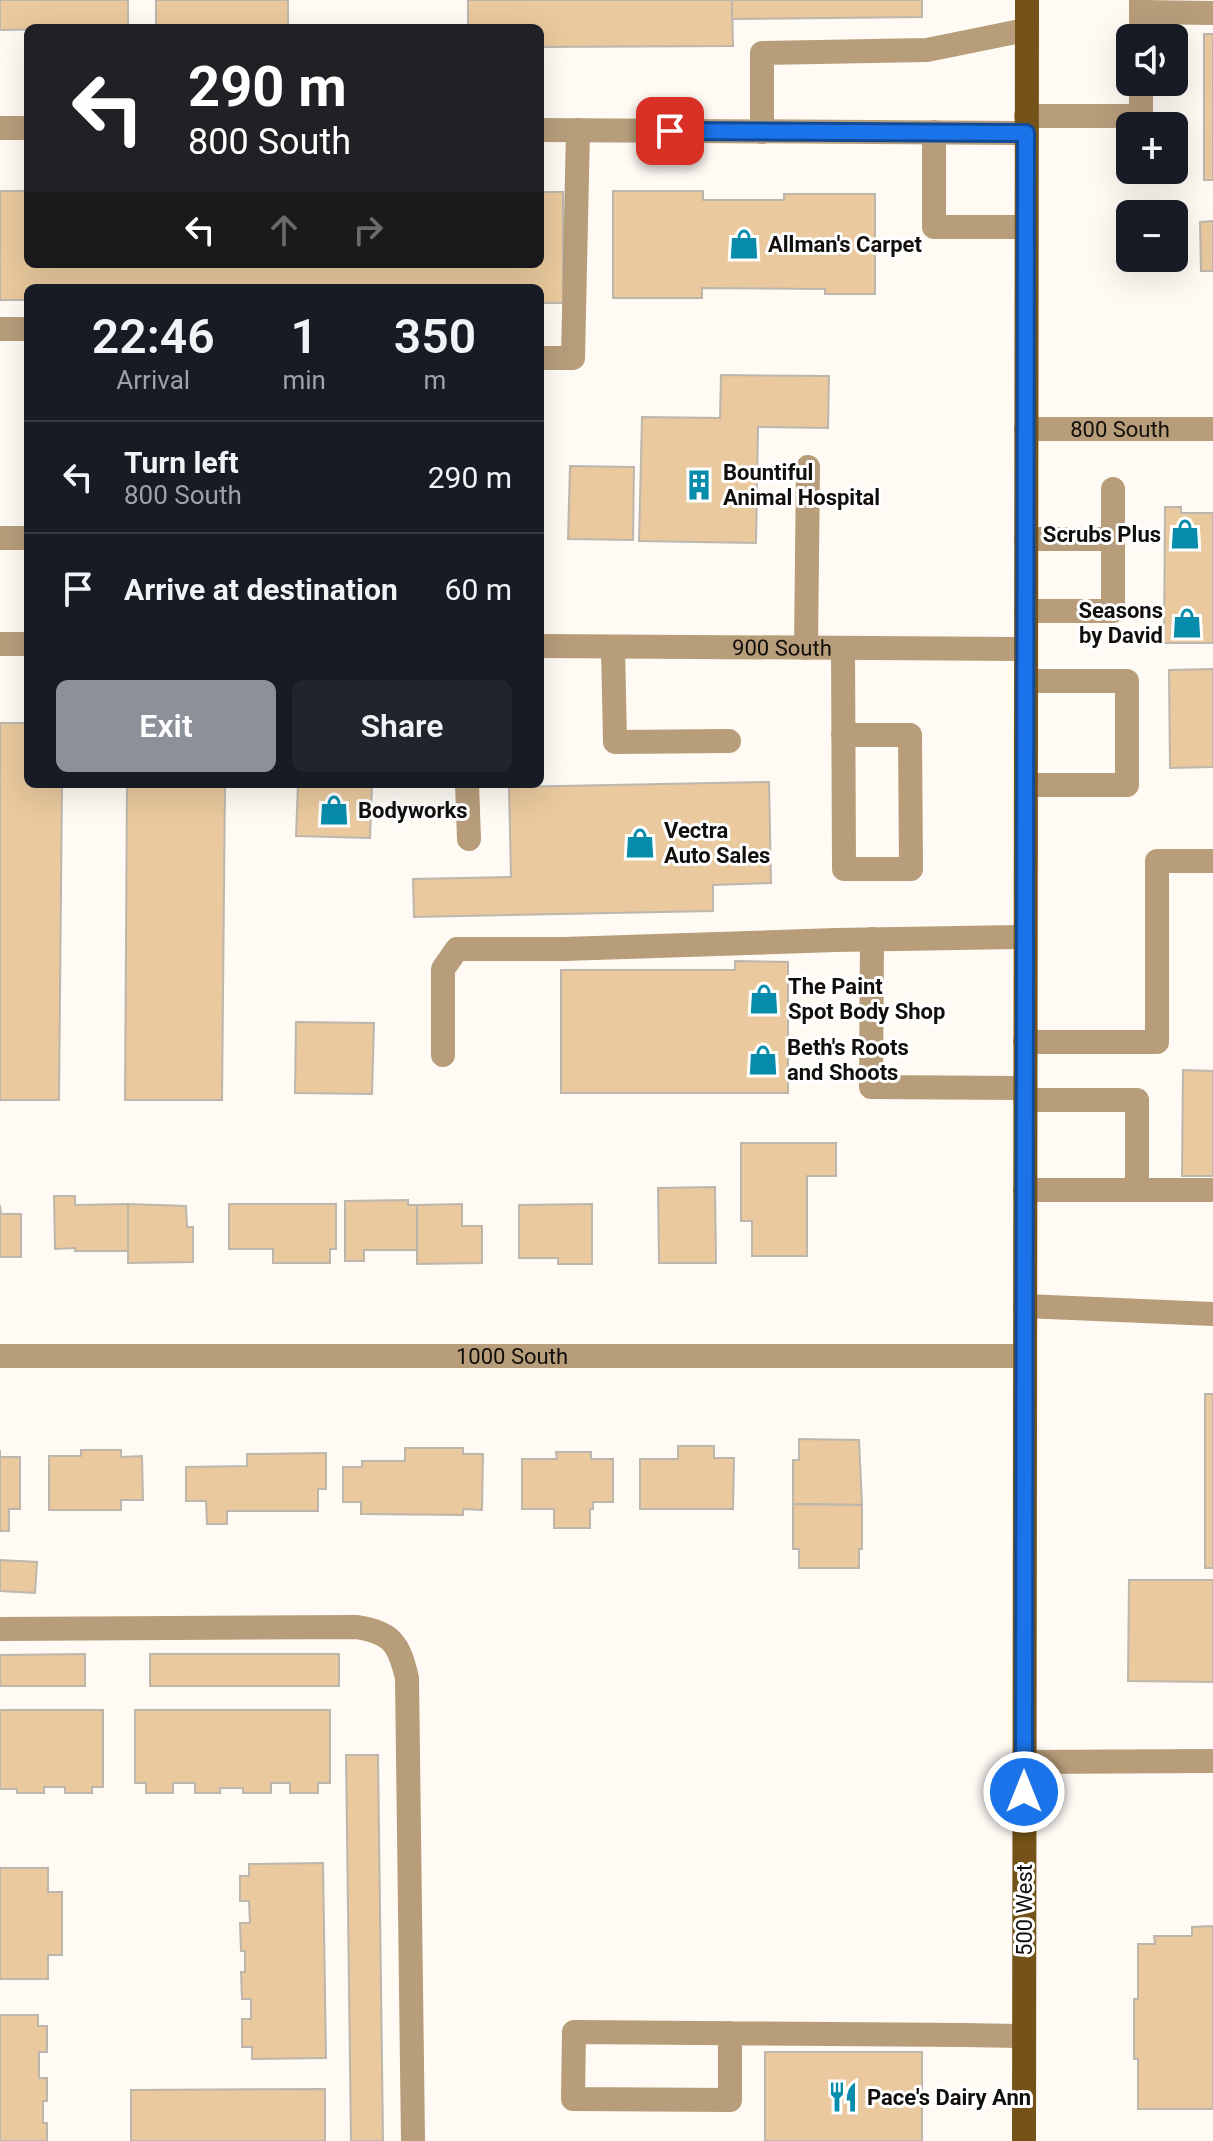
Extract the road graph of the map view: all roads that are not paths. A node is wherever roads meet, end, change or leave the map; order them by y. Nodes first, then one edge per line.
1 (1027, 0) edge
2 (1141, 6) edge
3 (1213, 13) edge
4 (1026, 30) junction
5 (1141, 96) edge
6 (1026, 124) junction
7 (0, 128) edge
8 (24, 128) edge
9 (544, 130) edge
10 (578, 130) junction
11 (762, 132) junction
12 (934, 132) junction
13 (1026, 227) junction
14 (0, 329) edge
15 (24, 329) edge
16 (544, 358) edge
17 (1026, 429) junction
18 (1213, 429) edge
19 (808, 467) dead end
20 (1113, 489) dead end
21 (0, 538) edge
22 (24, 538) edge
23 (1026, 539) junction
24 (1113, 539) junction
25 (1026, 611) junction
26 (0, 644) edge
27 (24, 644) edge
28 (544, 646) edge
29 (613, 647) junction
30 (806, 648) junction
31 (843, 648) junction
32 (1026, 649) junction
33 (1026, 681) junction
34 (843, 735) junction
35 (729, 741) dead end
36 (1026, 785) junction
37 (467, 788) edge
38 (469, 839) dead end
39 (1213, 861) edge
40 (1025, 937) junction
41 (872, 939) junction
42 (1025, 1042) junction
43 (443, 1055) dead end
44 (1025, 1094) junction
45 (1025, 1190) junction
46 (1137, 1190) junction
47 (1213, 1190) edge
48 (1025, 1306) junction
49 (1213, 1314) edge
50 (0, 1356) edge
51 (1025, 1356) junction
52 (0, 1629) edge
53 (1213, 1761) edge
54 (1024, 1762) junction
55 (730, 2033) junction
56 (1024, 2036) junction
57 (413, 2141) edge
58 (1024, 2141) edge

1 - 4 main road, 500 West
2 - 3 street
4 - 6 main road, 500 West
4 - 11 street
5 - 6 street
6 - 12 street
6 - 13 main road, 500 West
7 - 8 street
9 - 10 street
10 - 11 street
10 - 16 street
11 - 12 street
12 - 13 street
13 - 17 main road, 500 West
14 - 15 street
17 - 18 street, 800 South
17 - 23 main road, 500 West
19 - 30 street
20 - 24 street
21 - 22 street
23 - 24 street
23 - 25 main road, 500 West
24 - 25 street
25 - 32 main road, 500 West
26 - 27 street
28 - 29 street, 900 South
29 - 30 street, 900 South
29 - 35 street
30 - 31 street, 900 South
31 - 32 street, 900 South
31 - 34 street
32 - 33 main road, 500 West
33 - 36 main road, 500 West
33 - 36 street
34 - 34 street
36 - 40 main road, 500 West
37 - 38 street
39 - 42 street
40 - 41 street
40 - 42 main road, 500 West
41 - 43 street
41 - 44 street
42 - 44 main road, 500 West
44 - 45 main road, 500 West
44 - 46 street
45 - 46 street
45 - 48 main road, 500 West
46 - 47 street
48 - 49 street
48 - 51 main road, 500 West
50 - 51 street, 1000 South
51 - 54 main road, 500 West
52 - 57 street
53 - 54 street
54 - 56 main road, 500 West
55 - 55 street
55 - 56 street
56 - 58 main road, 500 West

